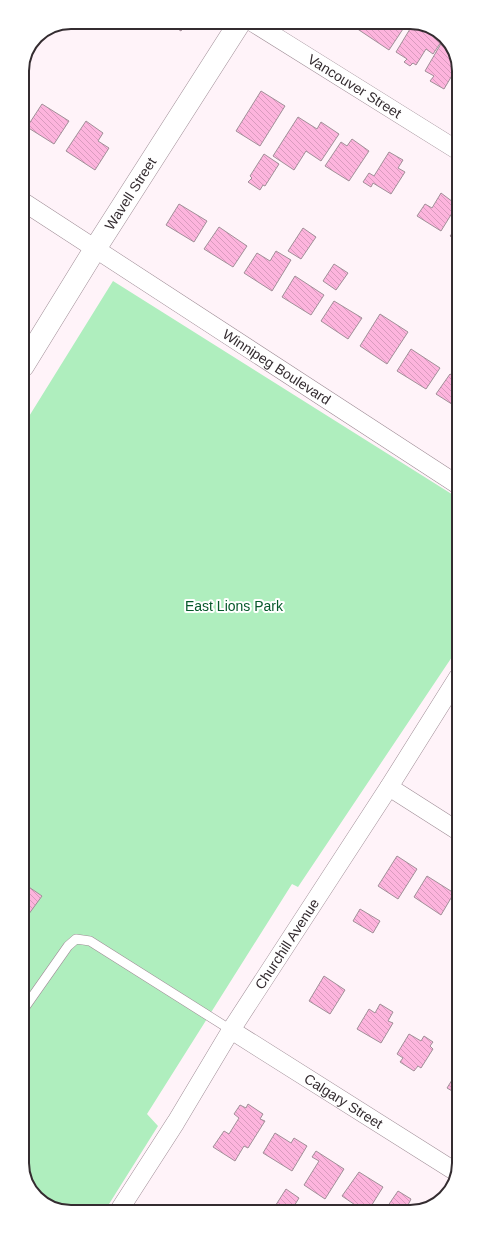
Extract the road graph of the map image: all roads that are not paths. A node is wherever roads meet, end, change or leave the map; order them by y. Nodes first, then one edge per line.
1 (236, 29) edge
2 (263, 29) edge
3 (452, 147) edge
4 (29, 206) edge
5 (95, 249) junction
6 (29, 355) edge
7 (452, 481) edge
8 (452, 687) edge
9 (389, 787) junction
10 (452, 827) edge
11 (29, 1003) edge
12 (231, 1030) junction
13 (451, 1169) edge
14 (123, 1205) edge

1 - 5 street, Wavell Street
2 - 3 street, Vancouver Street
4 - 5 street, Winnipeg Boulevard
5 - 6 street, Wavell Street
5 - 7 street, Winnipeg Boulevard
8 - 9 street, Churchill Avenue
9 - 10 street
9 - 12 street, Churchill Avenue
11 - 12 lane
12 - 13 street, Calgary Street
12 - 14 street, Churchill Avenue

